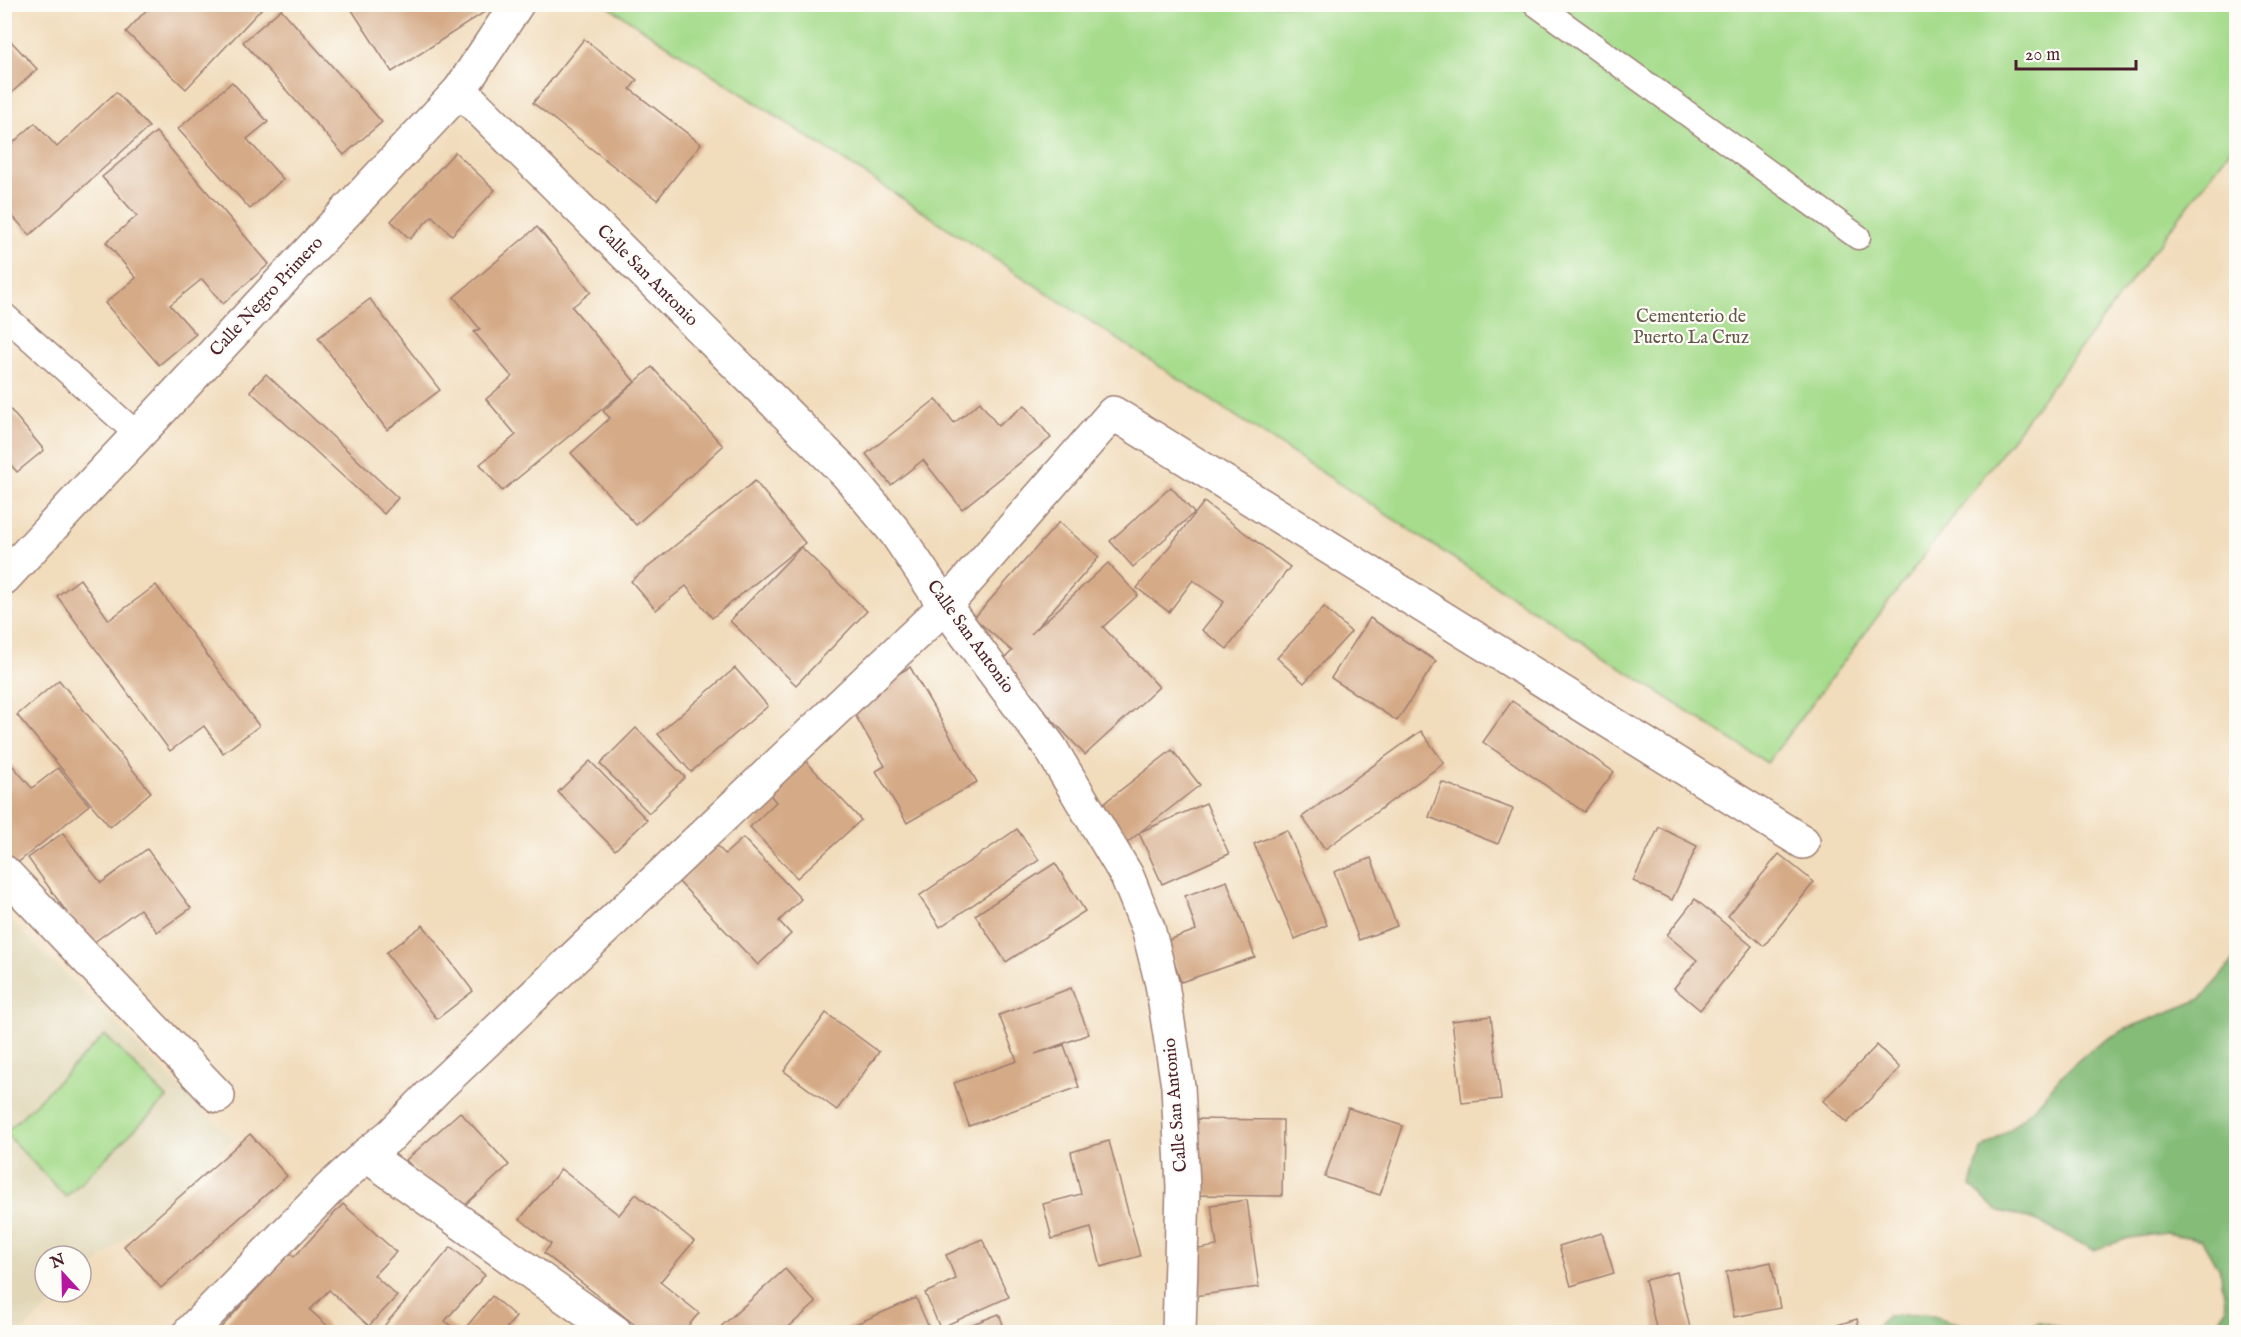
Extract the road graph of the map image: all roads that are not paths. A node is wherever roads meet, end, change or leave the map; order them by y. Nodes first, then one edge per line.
1 (517, 4) edge
2 (1536, 4) edge
3 (460, 90) junction
4 (1858, 237) dead end
5 (4, 315) edge
6 (138, 435) junction
7 (4, 578) edge
8 (945, 606) junction
9 (1803, 842) dead end
10 (4, 872) edge
11 (218, 1096) dead end
12 (366, 1155) junction
13 (190, 1332) edge
14 (615, 1332) edge
15 (1179, 1332) edge

1 - 3 street, Calle Negro Primero
2 - 4 lane
3 - 6 street, Calle Negro Primero
3 - 8 street, Calle San Antonio
5 - 6 lane
6 - 7 street, Calle Negro Primero
8 - 9 street
8 - 12 street
8 - 15 street, Calle San Antonio
10 - 11 street
12 - 13 street
12 - 14 street

